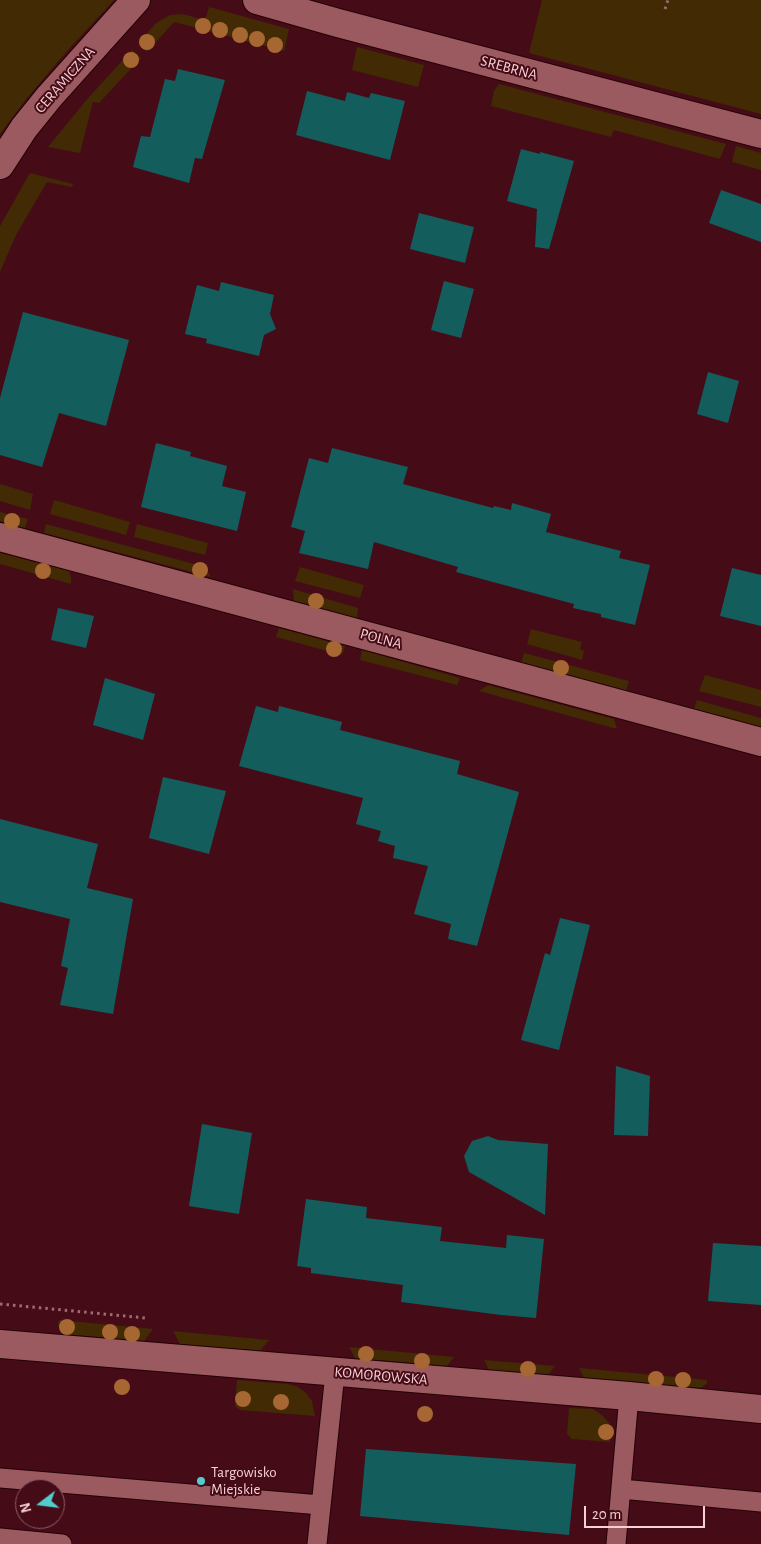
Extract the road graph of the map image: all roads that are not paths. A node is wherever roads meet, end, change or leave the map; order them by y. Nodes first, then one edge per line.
1 (136, 0) edge
2 (257, 0) edge
3 (761, 134) edge
4 (0, 165) edge
5 (0, 536) edge
6 (761, 742) edge
7 (0, 1344) edge
8 (335, 1373) junction
9 (629, 1396) junction
10 (761, 1409) edge
11 (0, 1478) edge
12 (621, 1488) junction
13 (761, 1502) edge
14 (321, 1506) junction
15 (0, 1538) edge
16 (62, 1544) edge
17 (317, 1544) edge
18 (616, 1544) edge

1 - 4 street, CERAMICZNA
2 - 3 street, SREBRNA
5 - 6 street, POLNA
7 - 8 street, KOMOROWSKA
8 - 9 street, KOMOROWSKA
8 - 14 lane
9 - 10 street, KOMOROWSKA
9 - 12 lane
11 - 14 lane
12 - 13 lane
12 - 18 lane
14 - 17 lane
15 - 16 lane

